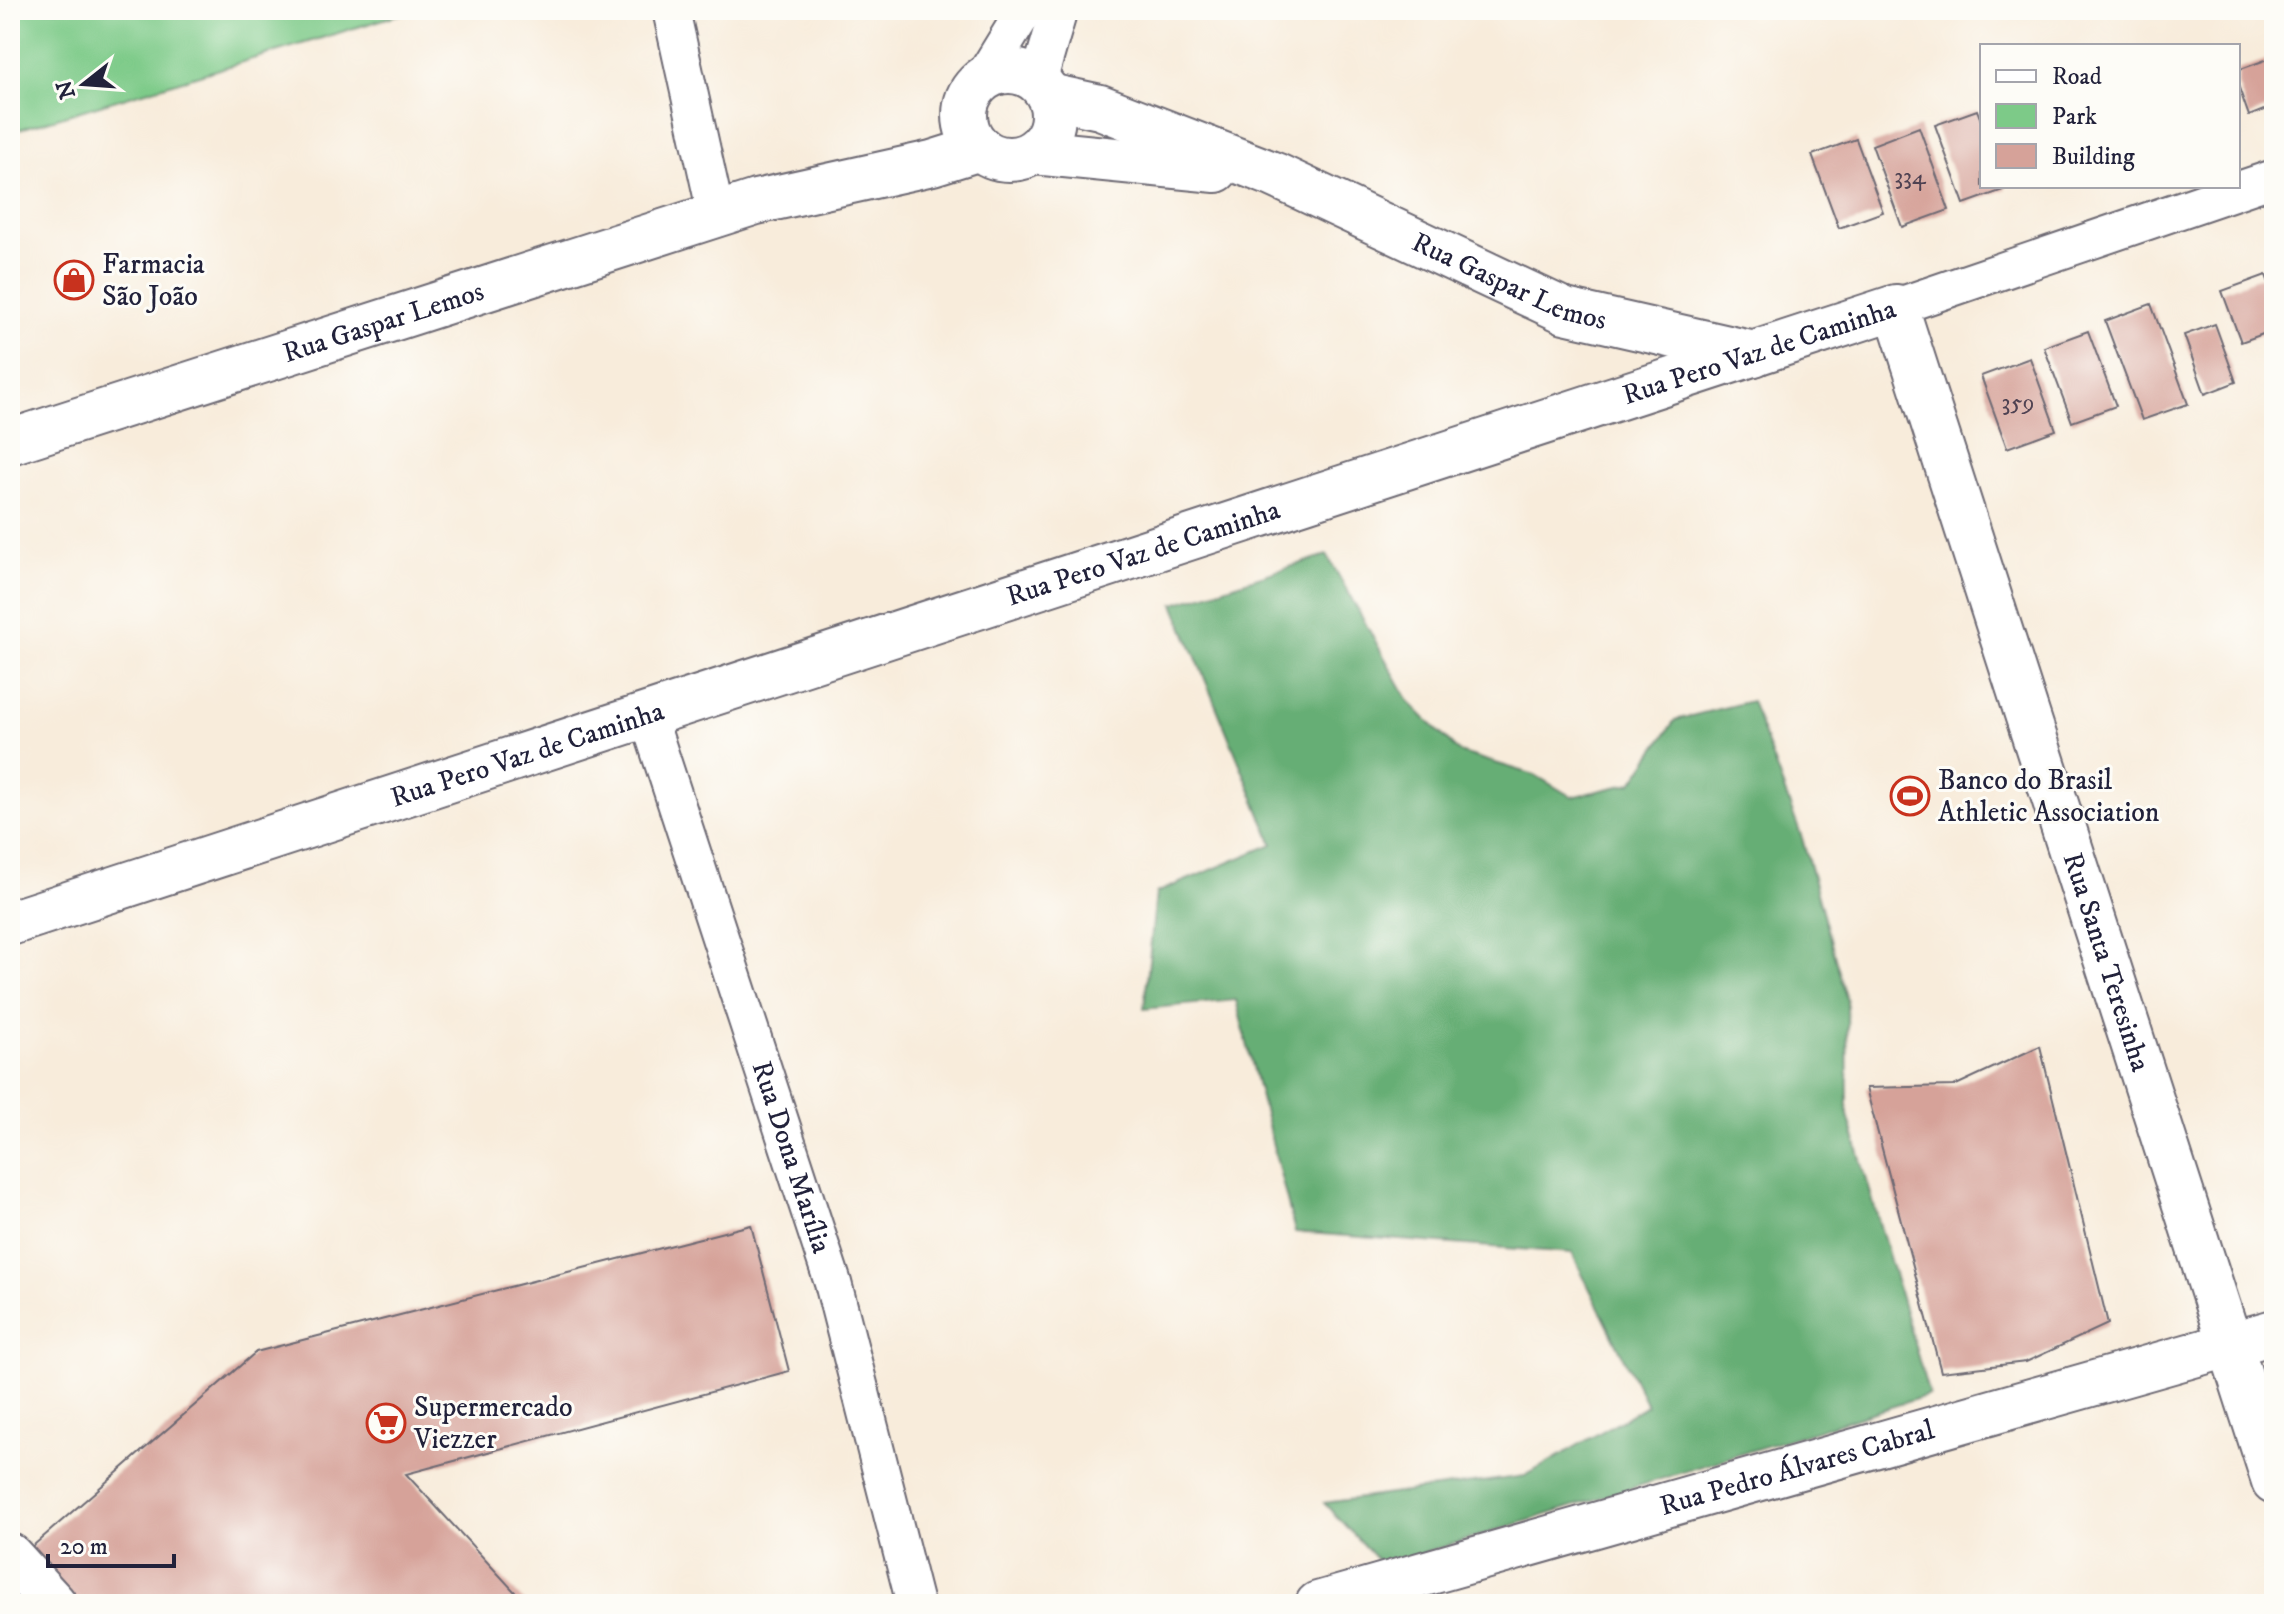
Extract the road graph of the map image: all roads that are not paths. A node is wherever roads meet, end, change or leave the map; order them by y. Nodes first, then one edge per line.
1 (671, 10) edge
2 (1025, 10) edge
3 (1059, 10) edge
4 (982, 80) junction
5 (1044, 89) junction
6 (972, 134) junction
7 (1034, 152) junction
8 (1275, 175) junction
9 (2274, 178) edge
10 (736, 208) junction
11 (1896, 307) junction
12 (1754, 354) junction
13 (10, 442) edge
14 (647, 714) junction
15 (10, 923) edge
16 (2274, 1332) edge
17 (2230, 1344) junction
18 (2274, 1481) edge
19 (10, 1556) edge
20 (54, 1604) edge
21 (915, 1604) edge
22 (1318, 1604) edge

1 - 10 street
2 - 4 street
3 - 5 street
4 - 5 street
4 - 6 street
5 - 7 street
5 - 8 street, Rua Gaspar Lemos
6 - 7 street
6 - 10 street, Rua Gaspar Lemos
7 - 8 street, Rua Gaspar Lemos
8 - 12 street, Rua Gaspar Lemos
9 - 11 street, Rua Pero Vaz de Caminha
10 - 13 street, Rua Gaspar Lemos
11 - 12 street, Rua Pero Vaz de Caminha
11 - 17 street, Rua Santa Teresinha
12 - 14 street, Rua Pero Vaz de Caminha
14 - 15 street, Rua Pero Vaz de Caminha
14 - 21 street, Rua Dona Marília
16 - 17 street, Rua Pedro Álvares Cabral
17 - 18 street, Rua Santa Teresinha
17 - 22 street, Rua Pedro Álvares Cabral
19 - 20 street

